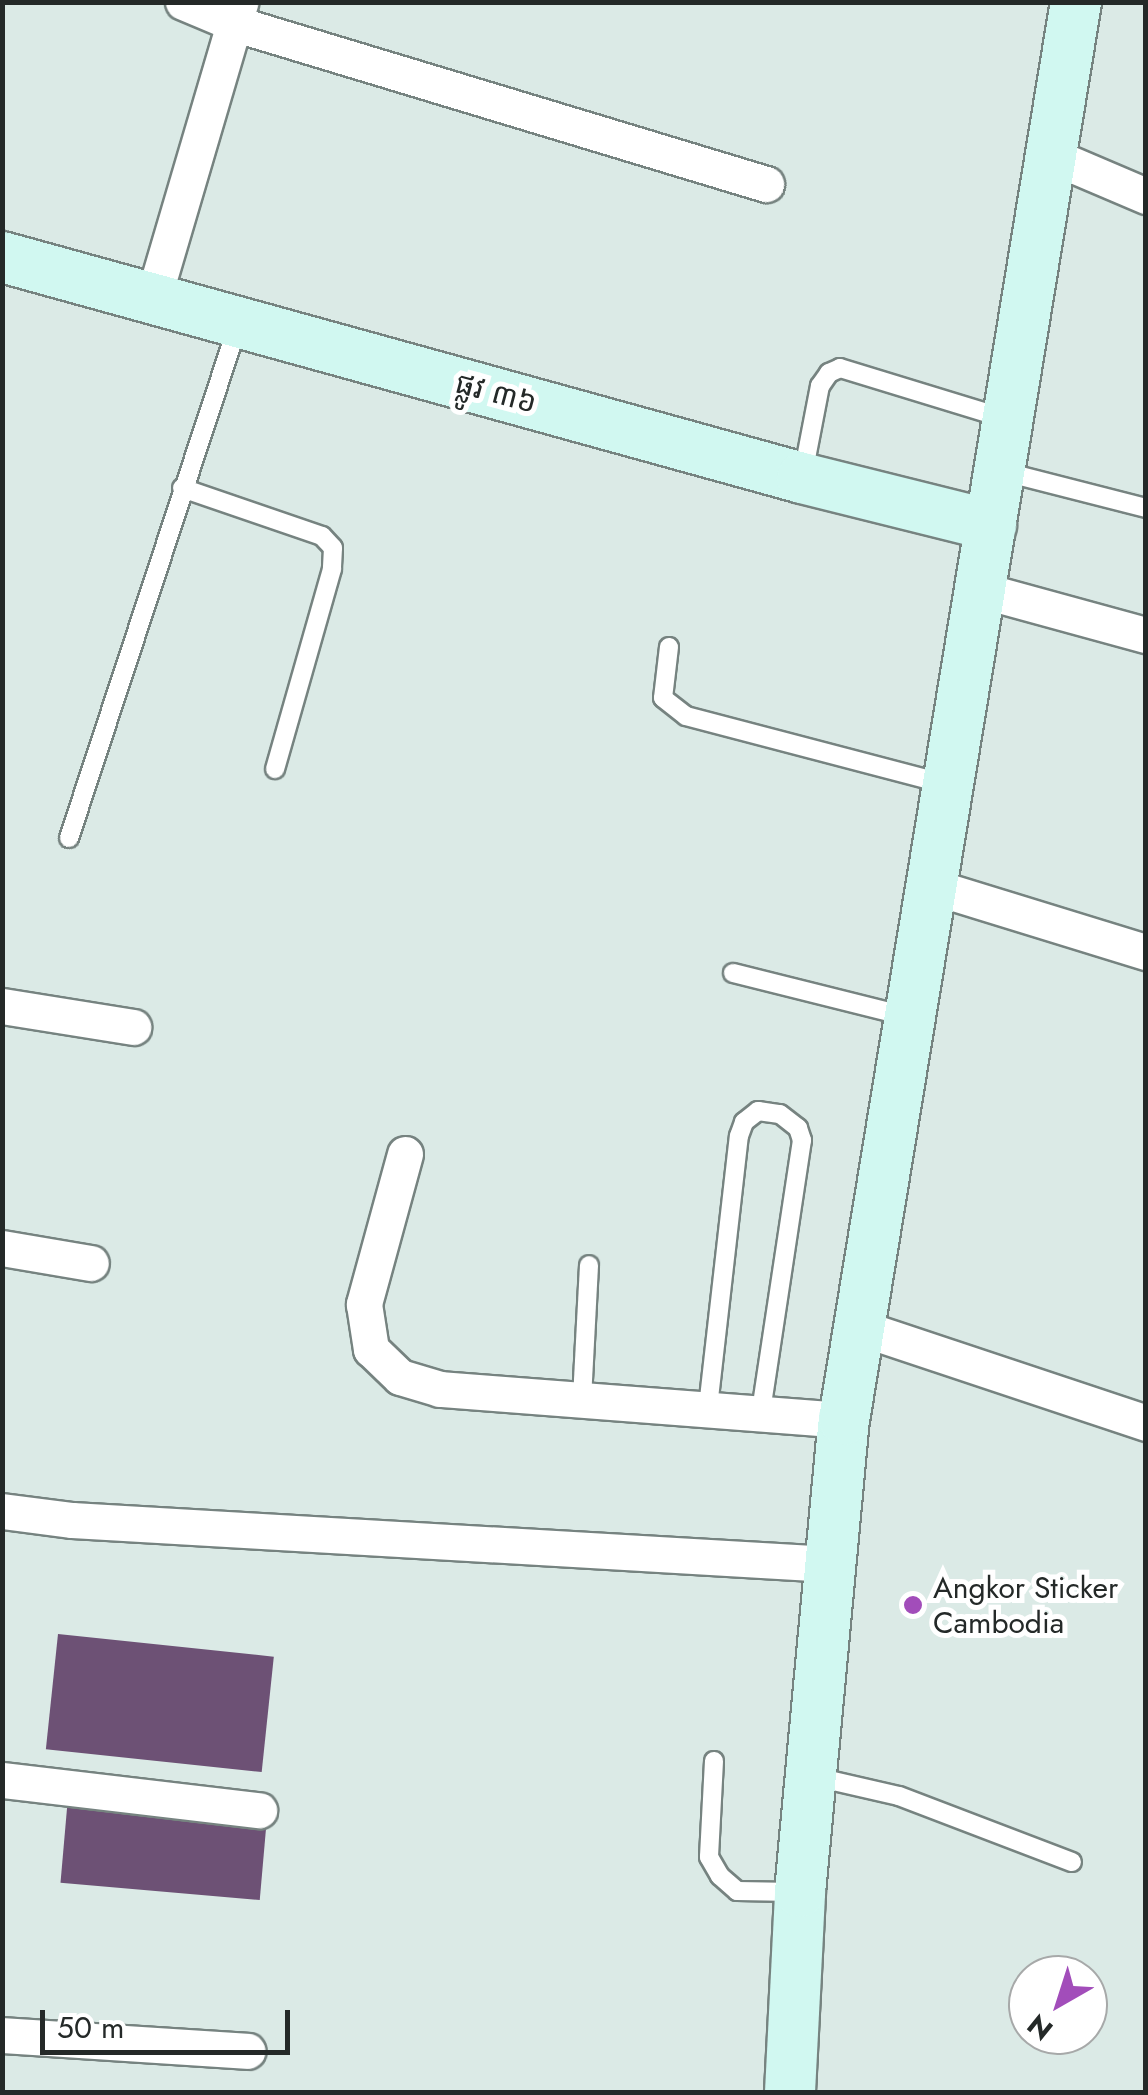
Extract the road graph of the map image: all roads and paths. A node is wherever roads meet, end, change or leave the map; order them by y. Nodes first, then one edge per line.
1 (183, 2) edge
2 (1076, 2) edge
3 (237, 13) edge
4 (1052, 156) junction
5 (766, 184) dead end
6 (1146, 196) edge
7 (2, 257) edge
8 (153, 299) junction
9 (239, 323) junction
10 (1009, 420) junction
11 (1000, 471) junction
12 (802, 478) junction
13 (182, 488) junction
14 (1146, 508) edge
15 (992, 525) junction
16 (981, 590) junction
17 (1146, 635) edge
18 (669, 647) dead end
19 (275, 768) dead end
20 (948, 785) junction
21 (69, 838) dead end
22 (932, 886) junction
23 (1146, 952) edge
24 (733, 973) dead end
25 (2, 1006) edge
26 (910, 1017) junction
27 (132, 1027) dead end
28 (405, 1154) dead end
29 (2, 1248) edge
30 (92, 1263) dead end
31 (590, 1265) dead end
32 (858, 1327) junction
33 (582, 1399) junction
34 (708, 1407) junction
35 (761, 1411) junction
36 (844, 1420) junction
37 (1146, 1423) edge
38 (2, 1510) edge
39 (830, 1564) junction
40 (714, 1761) dead end
41 (810, 1776) junction
42 (2, 1780) edge
43 (259, 1810) dead end
44 (1072, 1862) dead end
45 (800, 1892) junction
46 (2, 2036) edge
47 (247, 2052) dead end
48 (790, 2092) edge

1 - 3 street
2 - 4 street
3 - 5 street
3 - 8 street
4 - 6 street
4 - 10 street
7 - 8 street, ផ្លូវ ៣៦
8 - 9 street, ផ្លូវ ៣៦
9 - 12 street, ផ្លូវ ៣៦
9 - 13 lane
10 - 11 street
10 - 12 lane
11 - 14 lane
11 - 15 street
12 - 15 street, ផ្លូវ ៣៦
13 - 19 lane
13 - 21 lane
15 - 16 street
16 - 17 street
16 - 20 street
18 - 20 lane
20 - 22 street
22 - 23 street
22 - 26 street
24 - 26 lane
25 - 27 street
26 - 32 street
28 - 33 street
29 - 30 street
31 - 33 lane
32 - 36 street
32 - 37 street
33 - 34 street
34 - 35 street
34 - 35 lane
35 - 36 street
36 - 39 street
38 - 39 street
39 - 41 street
40 - 45 lane
41 - 44 lane
41 - 45 street
42 - 43 street
45 - 48 street
46 - 47 street

